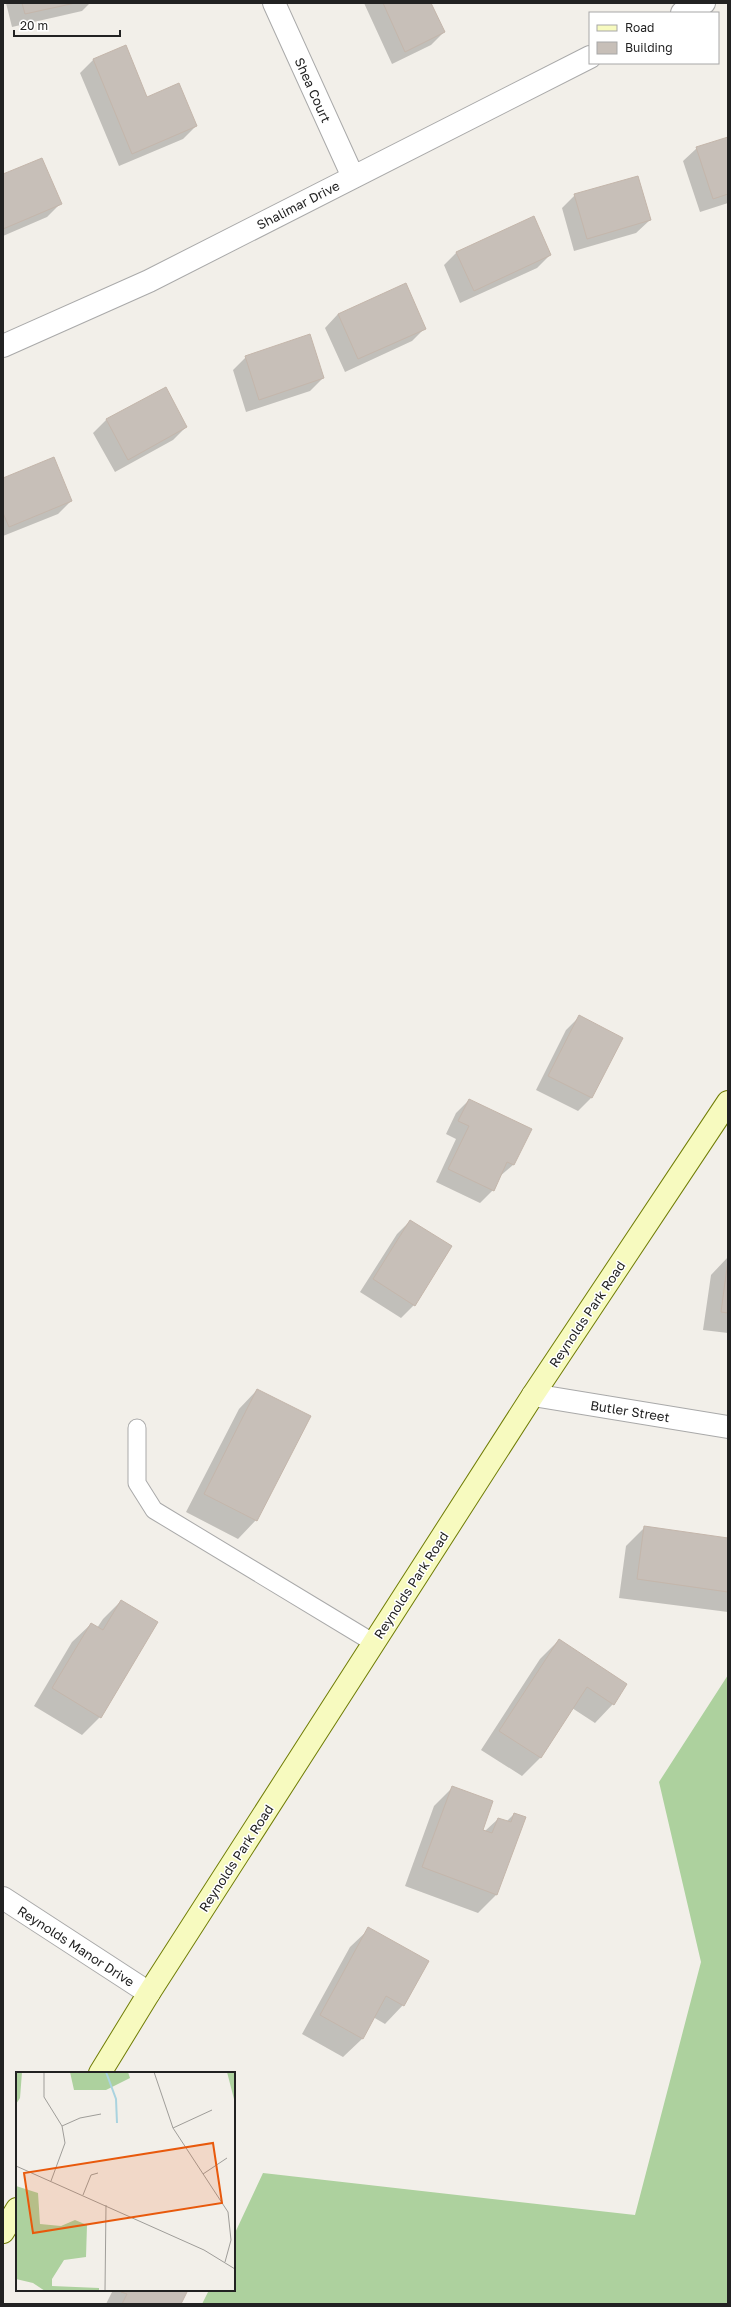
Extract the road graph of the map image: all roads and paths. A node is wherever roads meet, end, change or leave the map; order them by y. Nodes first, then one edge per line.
1 (274, 3) edge
2 (704, 3) edge
3 (684, 12) edge
4 (589, 59) edge
5 (353, 178) junction
6 (3, 346) edge
7 (728, 1102) edge
8 (533, 1395) junction
9 (728, 1427) edge
10 (137, 1428) dead end
11 (374, 1642) junction
12 (3, 1898) edge
13 (149, 1993) junction
14 (101, 2072) edge
15 (16, 2211) edge
16 (3, 2232) edge

1 - 5 street, Shea Court
2 - 3 street
4 - 5 street, Shalimar Drive
5 - 6 street, Shalimar Drive
7 - 8 main road, Reynolds Park Road
8 - 9 street, Butler Street
8 - 11 main road, Reynolds Park Road
10 - 11 lane
11 - 13 main road, Reynolds Park Road
12 - 13 street, Reynolds Manor Drive
13 - 14 main road, Reynolds Park Road
15 - 16 main road

